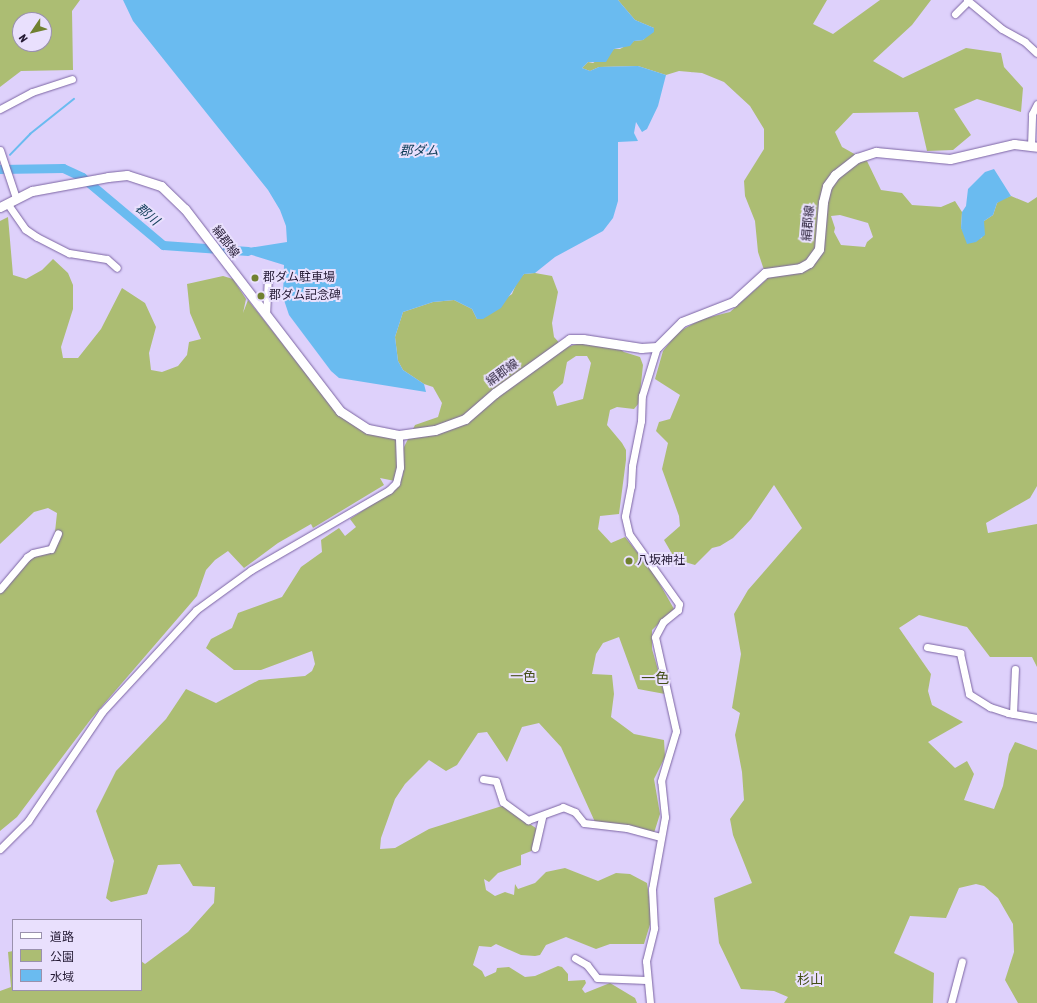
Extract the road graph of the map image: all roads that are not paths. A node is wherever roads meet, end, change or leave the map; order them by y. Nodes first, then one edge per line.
1 (968, 0) edge
2 (955, 14) dead end
3 (1037, 53) edge
4 (72, 79) dead end
5 (1037, 104) edge
6 (0, 109) edge
7 (1034, 147) edge
8 (0, 150) edge
9 (16, 198) junction
10 (4, 205) edge
11 (117, 268) dead end
12 (268, 276) dead end
13 (266, 315) junction
14 (656, 347) junction
15 (399, 435) junction
16 (58, 533) dead end
17 (0, 589) edge
18 (927, 647) dead end
19 (1014, 669) dead end
20 (1013, 714) junction
21 (1037, 718) edge
22 (483, 778) dead end
23 (542, 817) junction
24 (661, 837) junction
25 (535, 848) dead end
26 (0, 849) edge
27 (575, 958) dead end
28 (962, 962) dead end
29 (646, 980) junction
30 (650, 1003) edge
31 (951, 1003) edge

1 - 2 street
1 - 3 street
4 - 6 street
5 - 7 street
7 - 14 main road, 絹郡線
8 - 9 street
9 - 10 main road, 絹郡線
9 - 13 main road, 絹郡線
10 - 11 street
12 - 13 street
13 - 15 main road, 絹郡線
14 - 15 main road, 絹郡線
14 - 24 street
15 - 26 street
16 - 17 street
18 - 20 street
19 - 20 street
20 - 21 street
22 - 23 street
23 - 24 street
23 - 25 street
24 - 29 street
27 - 29 street
28 - 31 street
29 - 30 street

